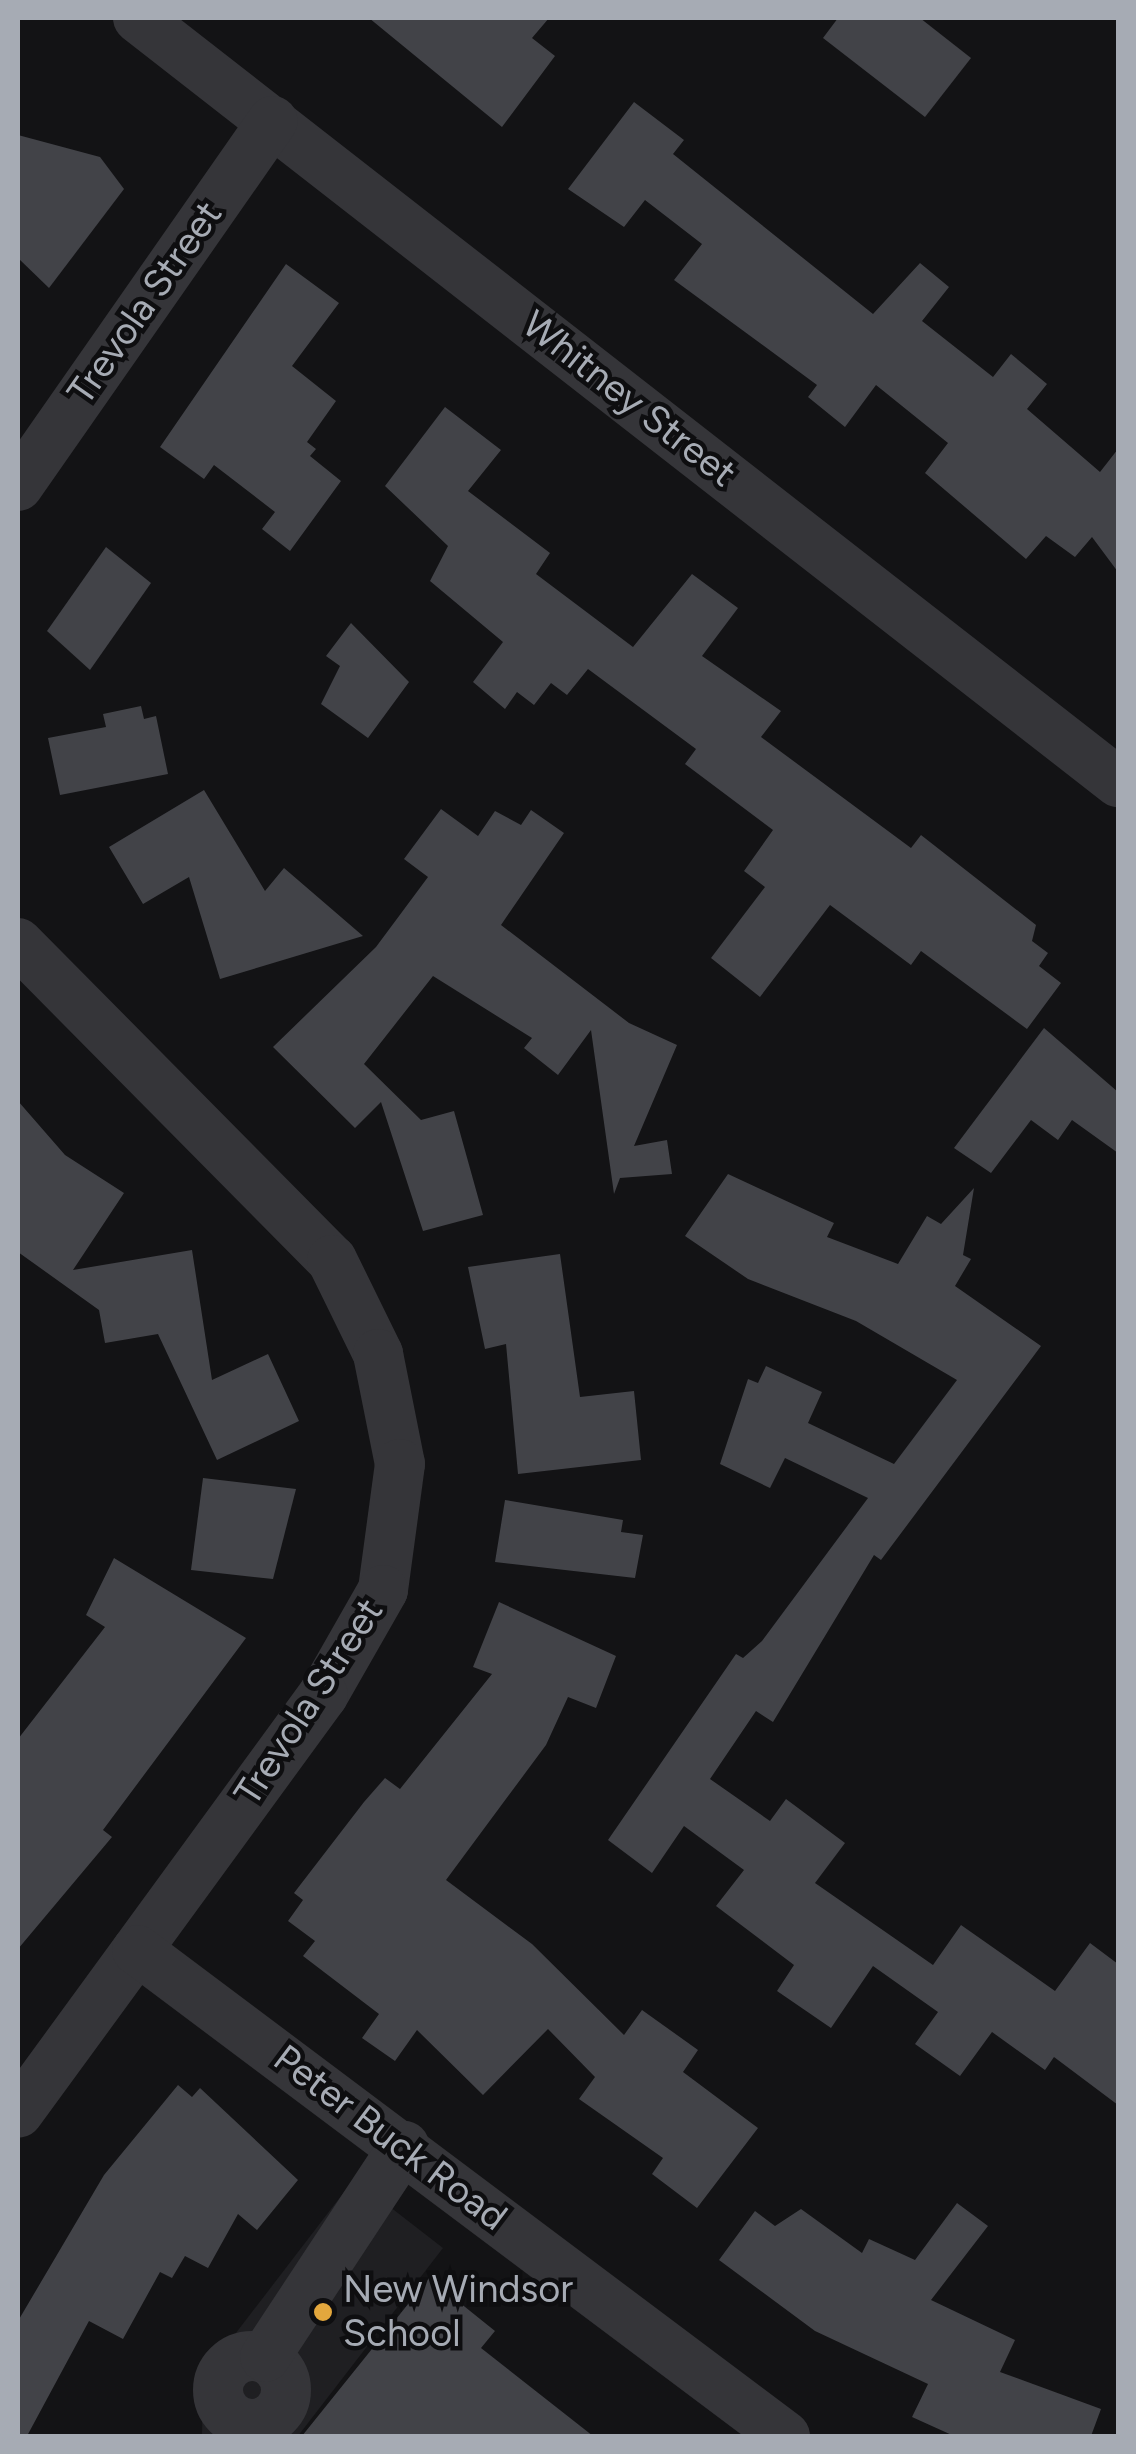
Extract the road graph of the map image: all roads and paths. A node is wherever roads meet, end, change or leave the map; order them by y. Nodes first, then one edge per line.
1 (138, 18) edge
2 (272, 120) junction
3 (18, 486) edge
4 (1118, 782) edge
5 (18, 942) edge
6 (137, 1950) junction
7 (18, 2114) edge
8 (404, 2146) junction
9 (225, 2424) edge
10 (785, 2436) edge

1 - 2 street, Whitney Street
2 - 3 street, Trevola Street
2 - 4 street, Whitney Street
5 - 6 street, Trevola Street
6 - 7 street, Trevola Street
6 - 8 street, Peter Buck Road
8 - 9 street
8 - 10 street, Peter Buck Road

